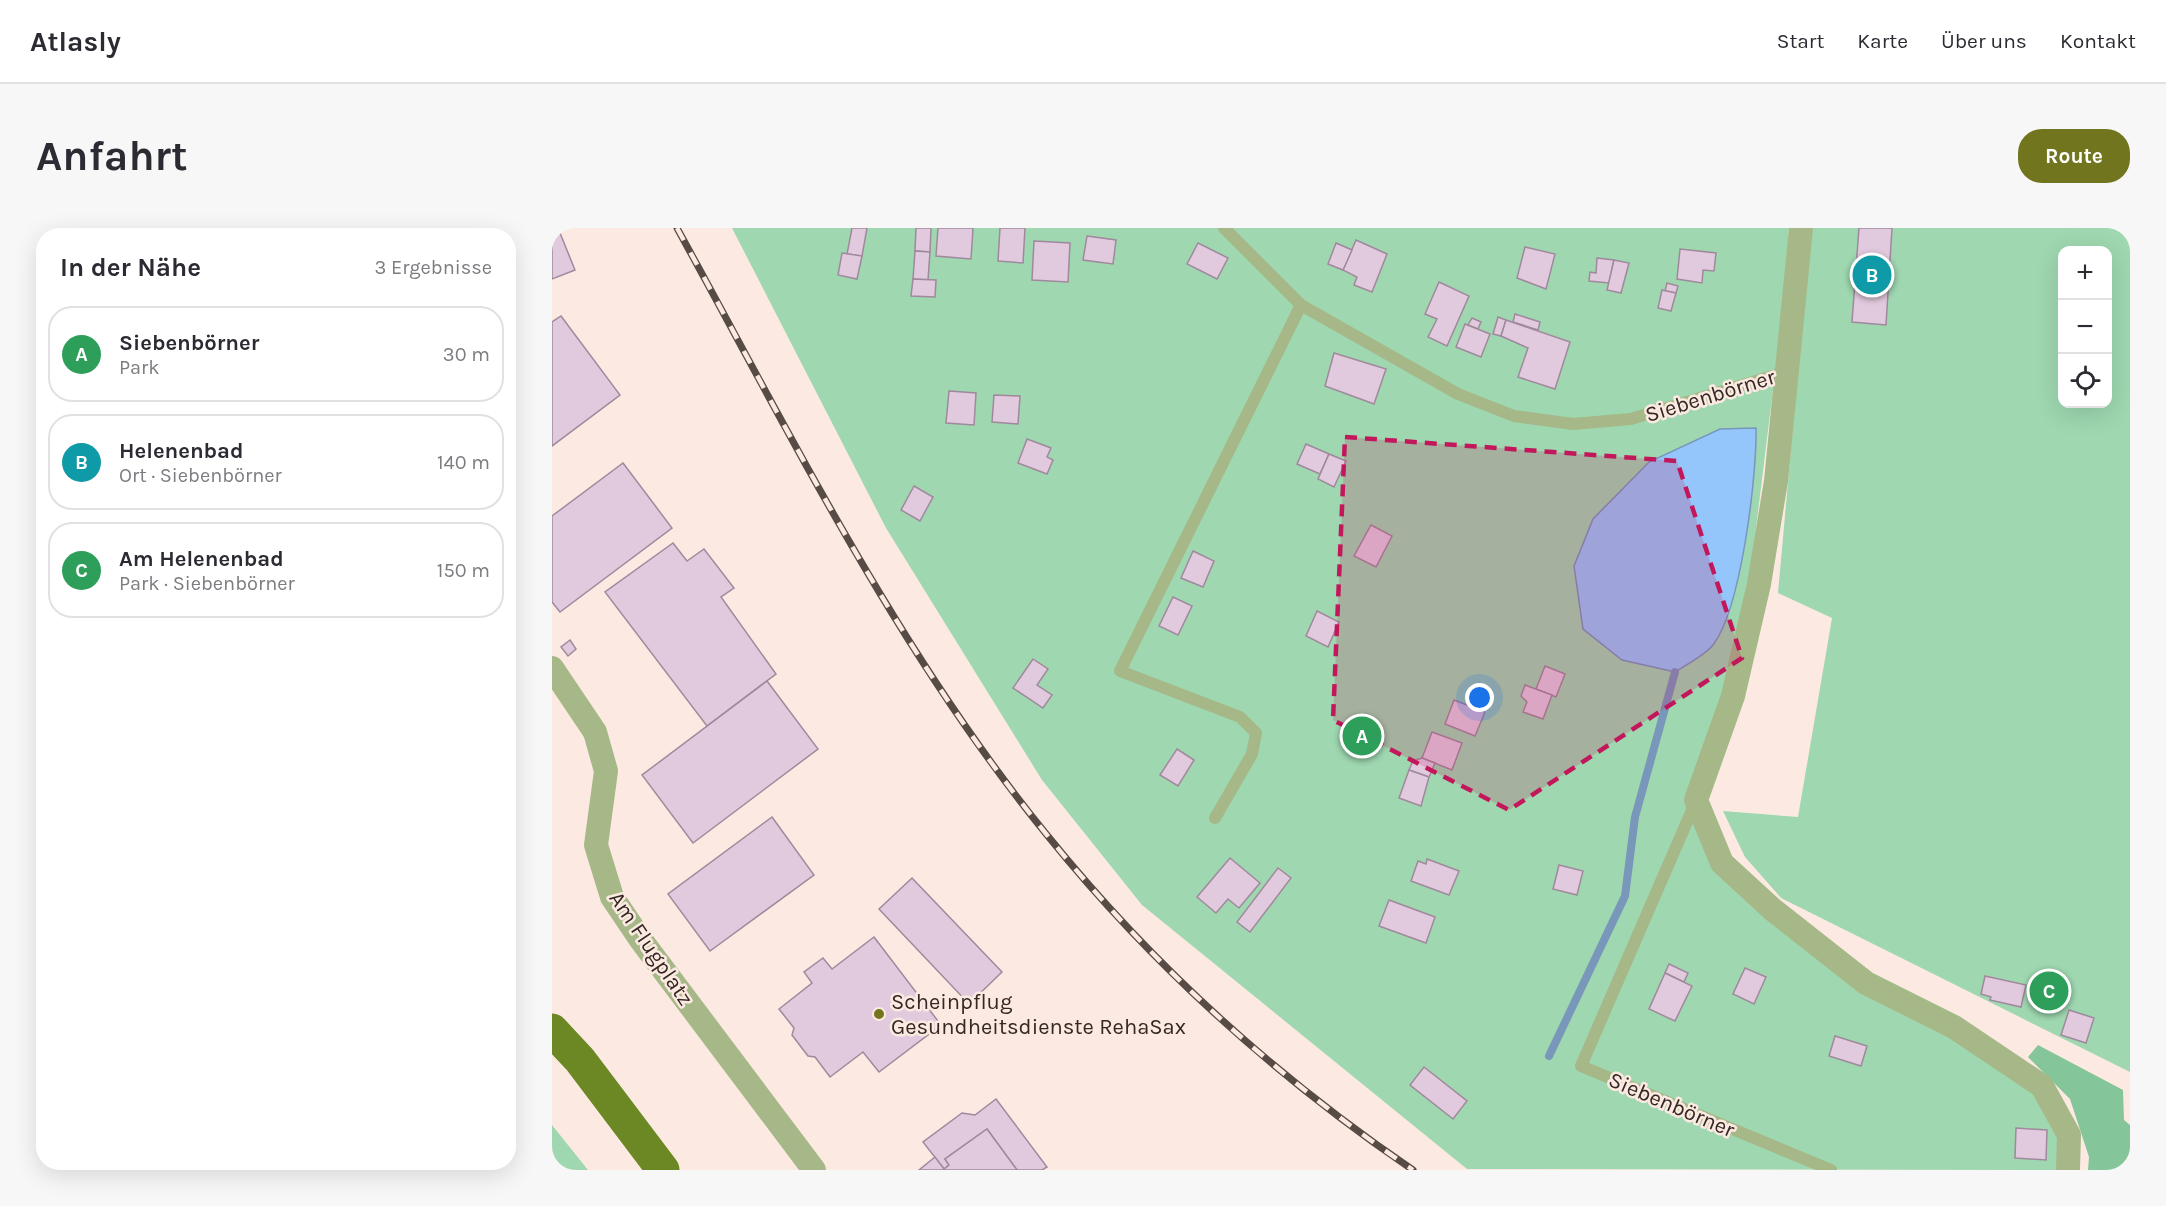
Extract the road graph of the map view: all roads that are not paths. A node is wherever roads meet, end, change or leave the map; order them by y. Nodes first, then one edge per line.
1 (1224, 228) edge
2 (1802, 228) edge
3 (1301, 304) junction
4 (1789, 371) junction
5 (552, 668) edge
6 (1696, 800) junction
7 (1215, 818) dead end
8 (552, 1030) edge
9 (663, 1170) edge
10 (814, 1170) edge
11 (1831, 1170) edge
12 (2068, 1170) edge

1 - 3 lane, Siebenbörner
2 - 4 street, Siebenbörner
3 - 4 lane, Siebenbörner
3 - 7 lane
4 - 6 street, Siebenbörner
5 - 10 street, Am Flugplatz
6 - 11 lane, Siebenbörner
6 - 12 street
8 - 9 main road

